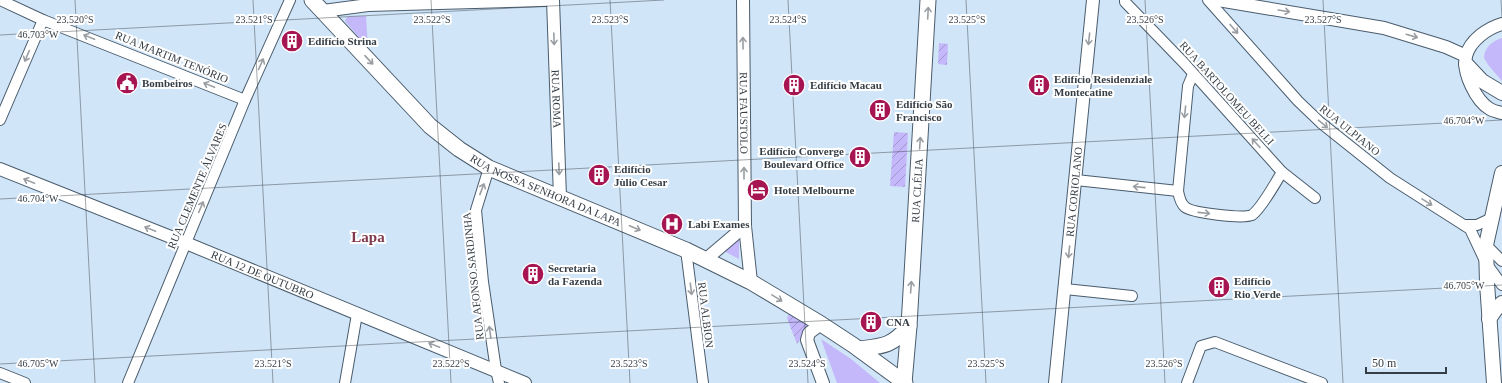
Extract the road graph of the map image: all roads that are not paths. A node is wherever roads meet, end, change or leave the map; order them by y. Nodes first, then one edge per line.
1 (0, 0) edge
2 (290, 0) edge
3 (312, 0) edge
4 (546, 0) edge
5 (553, 0) edge
6 (742, 0) edge
7 (928, 0) edge
8 (1093, 0) edge
9 (1124, 0) edge
10 (1208, 0) edge
11 (1218, 0) edge
12 (368, 3) edge
13 (323, 11) junction
14 (43, 20) junction
15 (1502, 24) edge
16 (1466, 60) junction
17 (1193, 74) junction
18 (1502, 93) edge
19 (246, 100) junction
20 (1502, 112) edge
21 (0, 120) edge
22 (489, 168) junction
23 (0, 169) edge
24 (1282, 172) junction
25 (1502, 174) edge
26 (1076, 180) junction
27 (1178, 191) junction
28 (560, 197) junction
29 (1315, 198) dead end
30 (1492, 218) junction
31 (1464, 225) junction
32 (744, 226) junction
33 (186, 243) junction
34 (1486, 245) junction
35 (686, 250) junction
36 (705, 260) junction
37 (1502, 261) edge
38 (1486, 262) junction
39 (751, 282) junction
40 (1502, 285) edge
41 (1065, 289) junction
42 (1132, 296) dead end
43 (1502, 303) edge
44 (357, 314) junction
45 (1489, 319) junction
46 (821, 324) junction
47 (909, 326) junction
48 (859, 349) junction
49 (496, 370) junction
50 (0, 373) edge
51 (904, 382) edge
52 (25, 383) edge
53 (128, 383) edge
54 (345, 383) edge
55 (500, 383) edge
56 (525, 383) edge
57 (703, 383) edge
58 (822, 383) edge
59 (1055, 383) edge
60 (1187, 383) edge
61 (1322, 383) edge
62 (1494, 383) edge

1 - 14 street, RUA MARTIM TENÓRIO
19 -> 2 street, RUA CLEMENTE ÁLVARES
3 - 13 main road, RUA NOSSA SENHORA DA LAPA
4 - 12 street
5 -> 28 street, RUA ROMA
32 -> 6 street, RUA FAUSTOLO
47 -> 7 main road, RUA CLÉLIA
8 -> 26 street, RUA CORIOLANO
9 - 17 street, RUA BARTOLOMEU BELLI
10 -> 31 street, RUA ULPIANO
11 -> 16 street
12 - 13 street
13 -> 22 main road, RUA NOSSA SENHORA DA LAPA
19 -> 14 street, RUA MARTIM TENÓRIO
14 -> 21 street
15 - 16 street
16 - 18 main road
16 - 20 street
24 -> 17 street, RUA BARTOLOMEU BELLI
17 -> 27 street
33 -> 19 street, RUA CLEMENTE ÁLVARES
22 - 28 main road, RUA NOSSA SENHORA DA LAPA
49 -> 22 street, RUA AFONSO SARDINHA
33 -> 23 street, RUA 12 DE OUTUBRO
27 -> 24 street
24 - 29 street, RUA BARTOLOMEU BELLI
25 - 30 main road
27 -> 26 street
26 -> 41 street, RUA CORIOLANO
28 -> 35 main road, RUA NOSSA SENHORA DA LAPA
30 - 31 street
30 - 34 main road
31 - 38 street, RUA ULPIANO
32 - 36 street
32 - 39 street, RUA FAUSTOLO
33 - 44 street, RUA 12 DE OUTUBRO
33 - 53 street, RUA CLEMENTE ÁLVARES
34 - 37 street
34 - 38 main road
35 - 36 main road, RUA NOSSA SENHORA DA LAPA
35 -> 57 street, RUA ALBION
36 - 39 main road, RUA NOSSA SENHORA DA LAPA
38 - 40 street, RUA ULPIANO
38 - 45 main road
39 -> 46 main road, RUA NOSSA SENHORA DA LAPA
41 - 42 street
41 - 59 street, RUA CORIOLANO
43 - 45 main road
49 -> 44 street, RUA 12 DE OUTUBRO
44 - 54 street
45 - 62 main road
46 - 48 main road, RUA NOSSA SENHORA DA LAPA
46 - 58 street
47 - 48 main road
47 - 51 main road, RUA CLÉLIA
48 - 51 main road, RUA NOSSA SENHORA DA LAPA
49 - 55 street, RUA AFONSO SARDINHA
49 - 56 street, RUA 12 DE OUTUBRO
50 - 52 street
60 - 61 street

